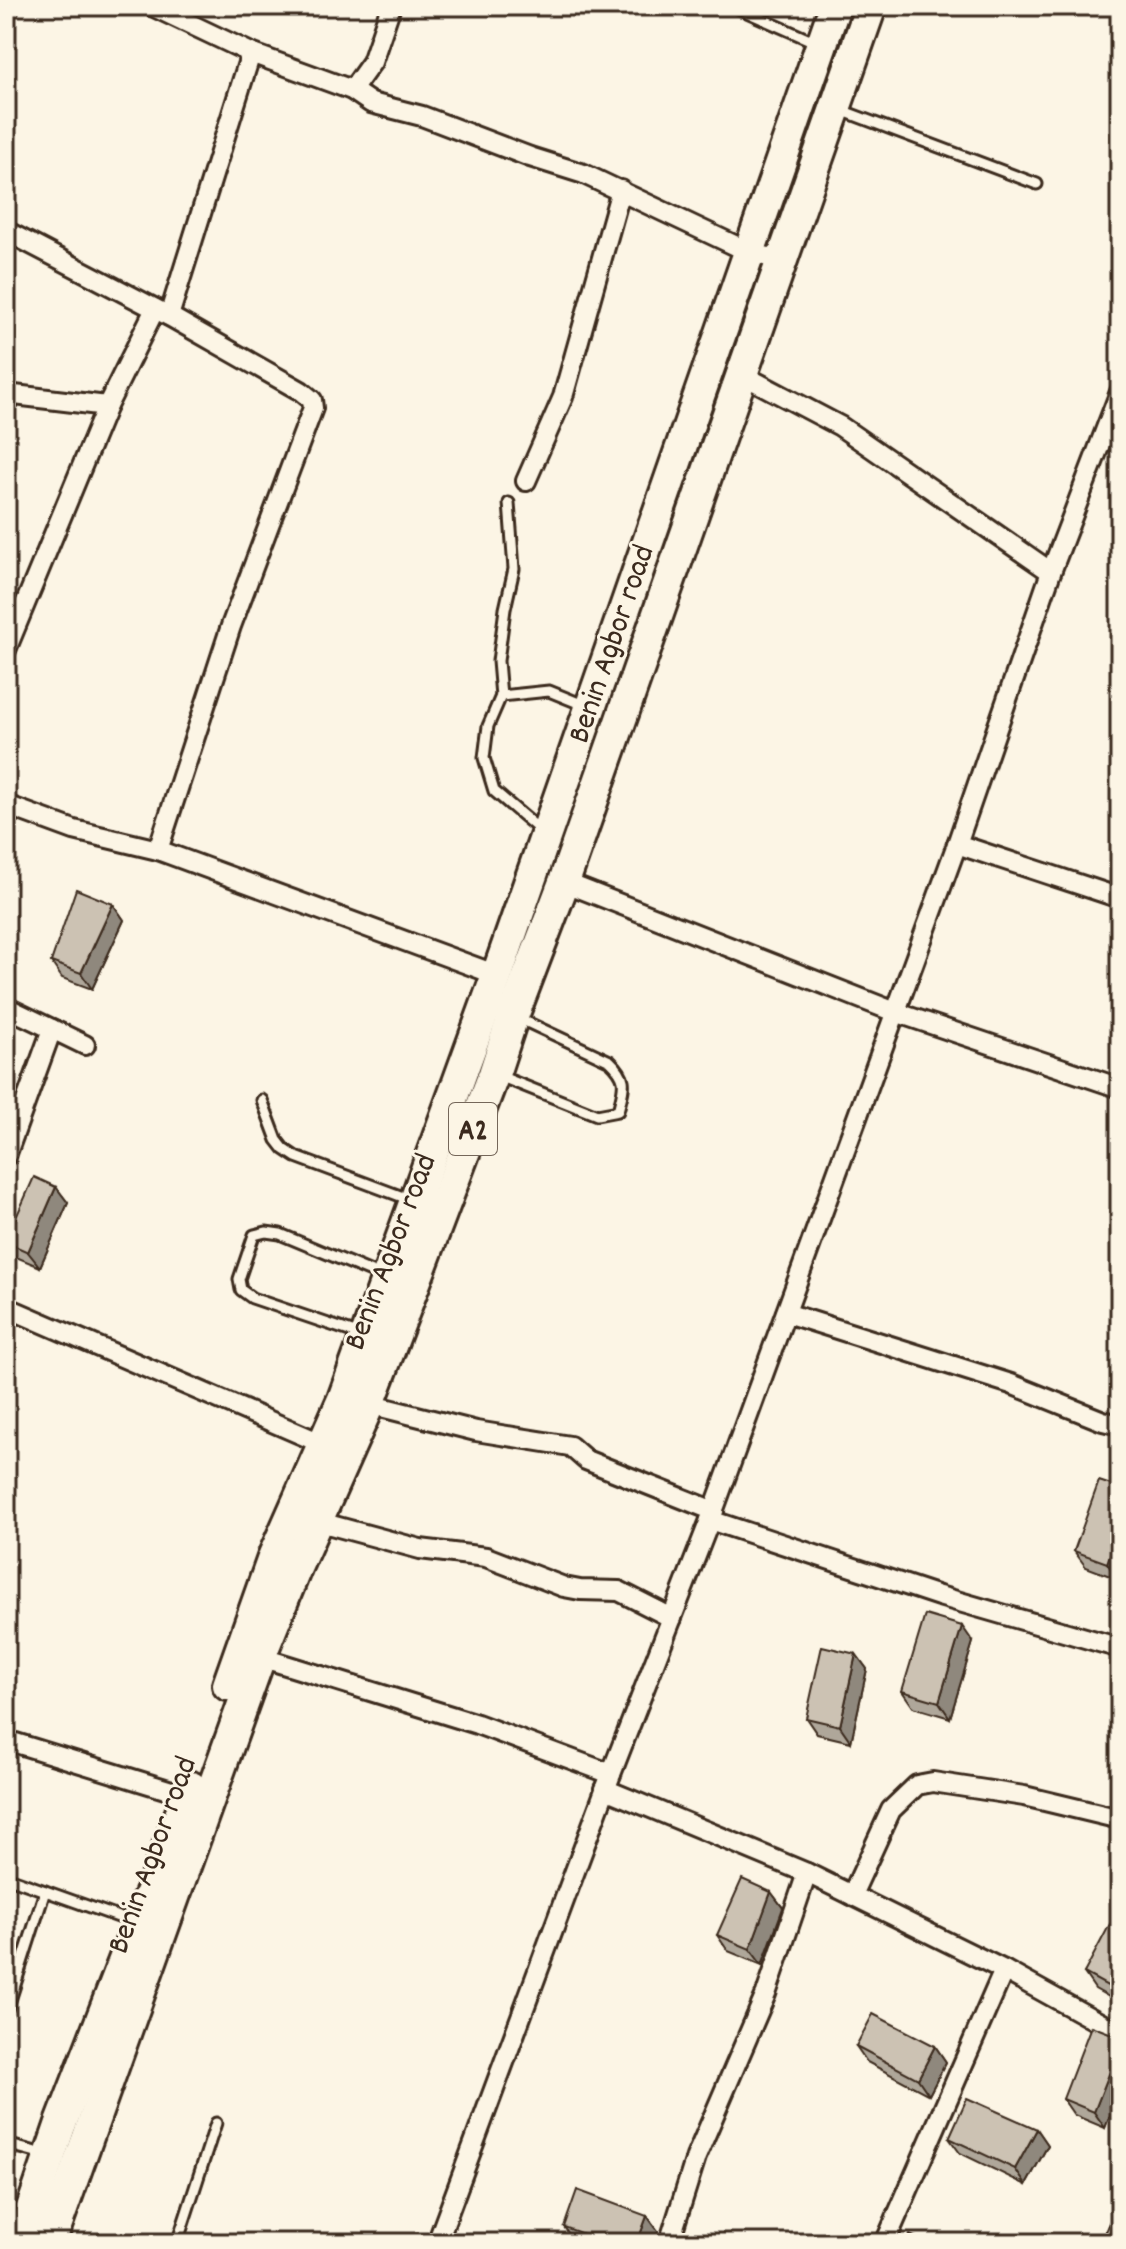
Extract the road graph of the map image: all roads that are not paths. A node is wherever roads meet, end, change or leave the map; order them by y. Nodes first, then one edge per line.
1 (9, 6) edge
2 (152, 6) edge
3 (391, 6) edge
4 (733, 6) edge
5 (835, 6) edge
6 (871, 6) edge
7 (177, 11) edge
8 (6, 12) edge
9 (822, 45) junction
10 (251, 53) junction
11 (352, 90) junction
12 (835, 108) junction
13 (1037, 184) dead end
14 (621, 190) junction
15 (6, 231) edge
16 (751, 253) junction
17 (782, 260) junction
18 (162, 312) junction
19 (741, 374) junction
20 (1120, 392) edge
21 (6, 394) edge
22 (107, 406) junction
23 (526, 481) dead end
24 (509, 503) dead end
25 (1051, 572) junction
26 (15, 604) edge
27 (6, 650) edge
28 (501, 696) junction
29 (591, 708) junction
30 (6, 805) edge
31 (546, 836) junction
32 (957, 844) junction
33 (158, 850) junction
34 (564, 882) junction
35 (1120, 898) edge
36 (497, 975) junction
37 (6, 1007) edge
38 (895, 1012) junction
39 (513, 1016) junction
40 (52, 1029) junction
41 (85, 1045) dead end
42 (494, 1074) junction
43 (1120, 1088) edge
44 (262, 1100) dead end
45 (6, 1156) edge
46 (415, 1202) junction
47 (387, 1278) junction
48 (6, 1307) edge
49 (786, 1313) junction
50 (366, 1336) junction
51 (369, 1404) junction
52 (1120, 1425) edge
53 (323, 1444) junction
54 (712, 1515) junction
55 (316, 1521) junction
56 (672, 1618) junction
57 (1120, 1648) edge
58 (260, 1657) junction
59 (6, 1740) edge
60 (608, 1781) junction
61 (188, 1796) junction
62 (1120, 1819) edge
63 (807, 1873) junction
64 (6, 1877) edge
65 (45, 1891) junction
66 (852, 1895) junction
67 (138, 1924) junction
68 (1004, 1970) junction
69 (6, 2013) edge
70 (1120, 2034) edge
71 (216, 2123) dead end
72 (6, 2144) edge
73 (50, 2156) junction
74 (1120, 2225) edge
75 (20, 2243) edge
76 (50, 2243) edge
77 (177, 2243) edge
78 (437, 2243) edge
79 (669, 2243) edge
80 (885, 2243) edge
81 (1112, 2243) edge

1 - 8 street
2 - 7 street
3 - 11 street
4 - 9 lane
5 - 9 highway, Benin Agbor road / A2
6 - 12 highway, Benin Agbor road / A2
7 - 10 street
9 - 16 highway, Benin Agbor road / A2
10 - 11 street
10 - 18 street
11 - 14 street
12 - 13 lane
12 - 17 highway, Benin Agbor road / A2
14 - 16 street
14 - 23 street
15 - 18 street
16 - 17 street
16 - 29 highway, Benin Agbor road / A2
17 - 19 highway, Benin Agbor road / A2
18 - 22 street
18 - 33 street
19 - 25 street
19 - 34 highway, Benin Agbor road / A2
20 - 25 street
21 - 22 street
22 - 26 street
24 - 28 lane
25 - 32 street
26 - 27 street
28 - 29 lane
28 - 31 lane
29 - 31 highway, Benin Agbor road / A2
30 - 33 street
31 - 36 highway, Benin Agbor road / A2
32 - 35 street
32 - 38 street
33 - 36 street
34 - 38 street
34 - 39 highway, Benin Agbor road / A2
36 - 46 highway, Benin Agbor road / A2
37 - 40 street
38 - 43 street
38 - 49 street
39 - 42 highway, Benin Agbor road / A2
39 - 42 lane
40 - 41 street
40 - 45 street
42 - 51 highway, Benin Agbor road / A2
44 - 46 lane
46 - 47 highway, Benin Agbor road / A2
47 - 50 highway, Benin Agbor road / A2
47 - 50 lane
48 - 53 street
49 - 52 street
49 - 54 street
50 - 53 highway, Benin Agbor road / A2
51 - 54 street
51 - 55 highway, Benin Agbor road / A2
53 - 61 highway, Benin Agbor road / A2
54 - 56 street
54 - 57 street
55 - 56 street
55 - 58 highway, Benin Agbor road / A2
56 - 60 street
58 - 60 street
58 - 76 highway, Benin Agbor road / A2
59 - 61 street
60 - 63 street
60 - 78 street
61 - 67 highway, Benin Agbor road / A2
62 - 66 street
63 - 66 street
63 - 79 street
64 - 65 lane
65 - 67 lane
65 - 69 lane
66 - 68 street
67 - 73 highway, Benin Agbor road / A2
68 - 70 street
68 - 80 street
71 - 77 lane
72 - 73 lane
73 - 75 highway, Benin Agbor road / A2
74 - 81 street

